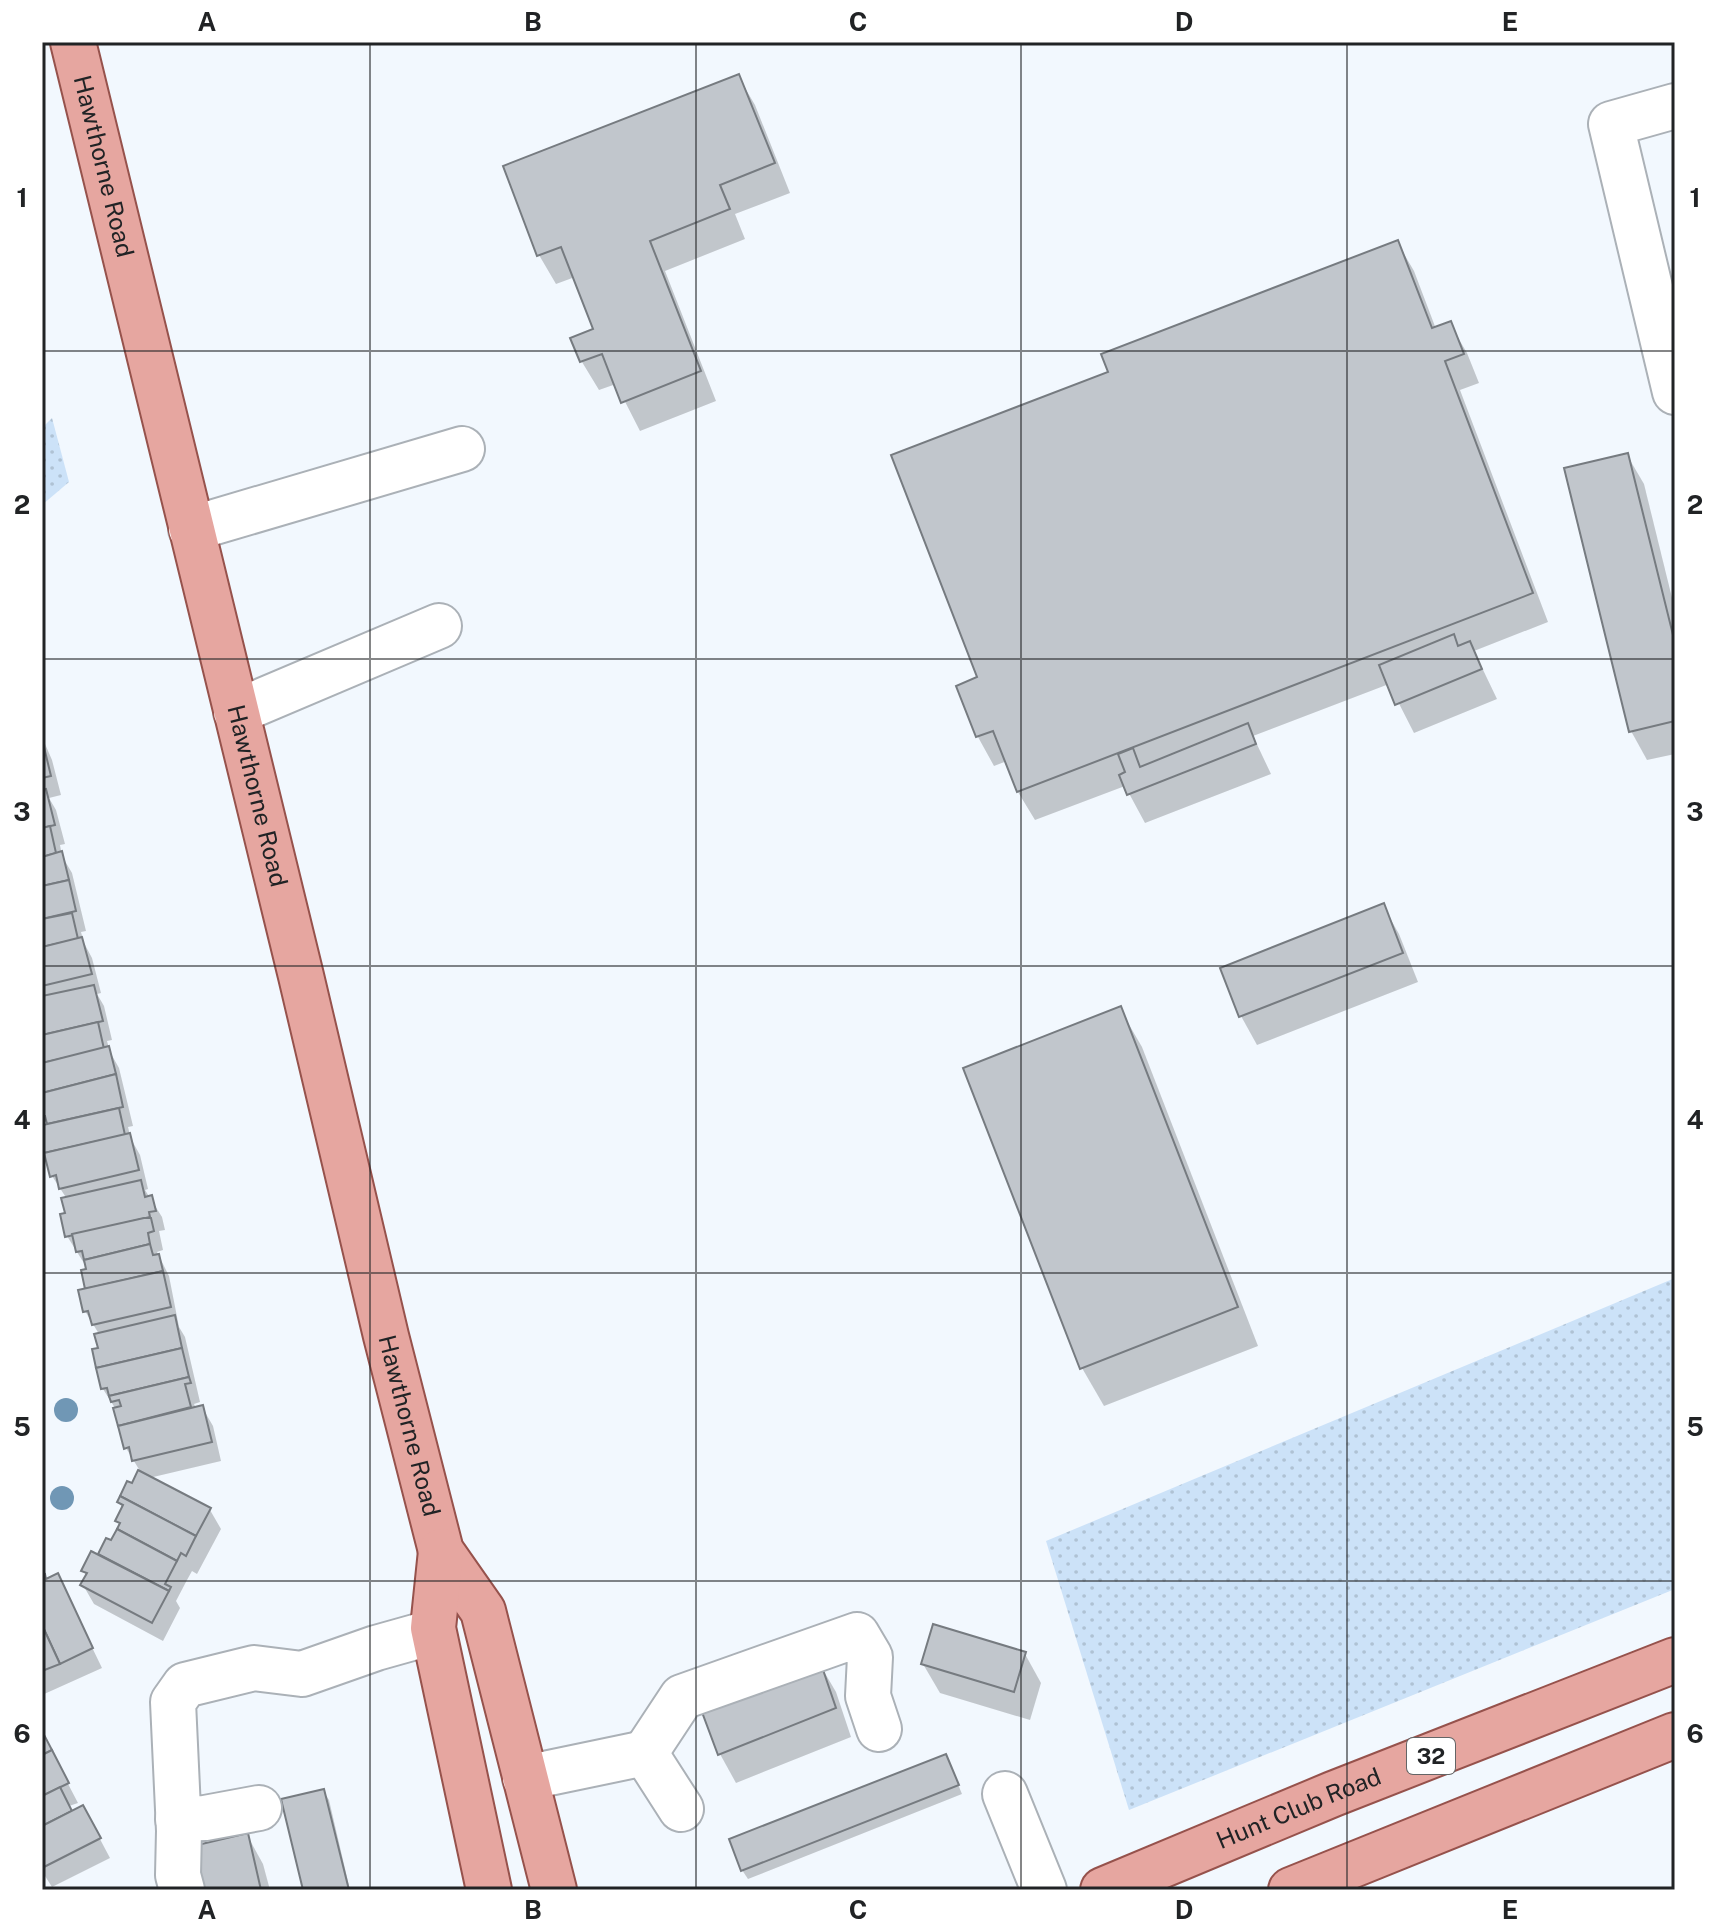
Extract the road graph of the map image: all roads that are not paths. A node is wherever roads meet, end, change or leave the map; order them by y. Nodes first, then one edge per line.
1 (73, 42) edge
2 (1675, 106) edge
3 (1675, 392) edge
4 (462, 449) dead end
5 (191, 529) junction
6 (439, 626) dead end
7 (236, 712) junction
8 (441, 1551) junction
9 (433, 1632) junction
10 (1675, 1660) edge
11 (879, 1729) dead end
12 (1675, 1735) edge
13 (645, 1753) junction
14 (525, 1778) junction
15 (1005, 1794) dead end
16 (259, 1808) dead end
17 (681, 1809) dead end
18 (178, 1819) junction
19 (475, 1830) junction
20 (182, 1890) edge
21 (475, 1890) edge
22 (489, 1890) edge
23 (554, 1890) edge
24 (1044, 1890) edge
25 (1103, 1890) edge
26 (1291, 1890) edge

1 - 5 main road, Hawthorne Road
2 - 3 lane
4 - 5 lane
5 - 7 main road, Hawthorne Road
6 - 7 lane
7 - 8 main road, Hawthorne Road
8 - 9 main road, Hawthorne Road
8 - 14 main road, Hawthorne Road
9 - 18 lane
9 - 19 main road, Hawthorne Road
10 - 25 main road, Hunt Club Road / 32
11 - 13 lane
12 - 26 main road
13 - 14 lane
13 - 17 lane
14 - 23 main road, Hawthorne Road
15 - 24 lane
16 - 18 lane
18 - 20 lane
19 - 21 main road
19 - 22 main road, Hawthorne Road

